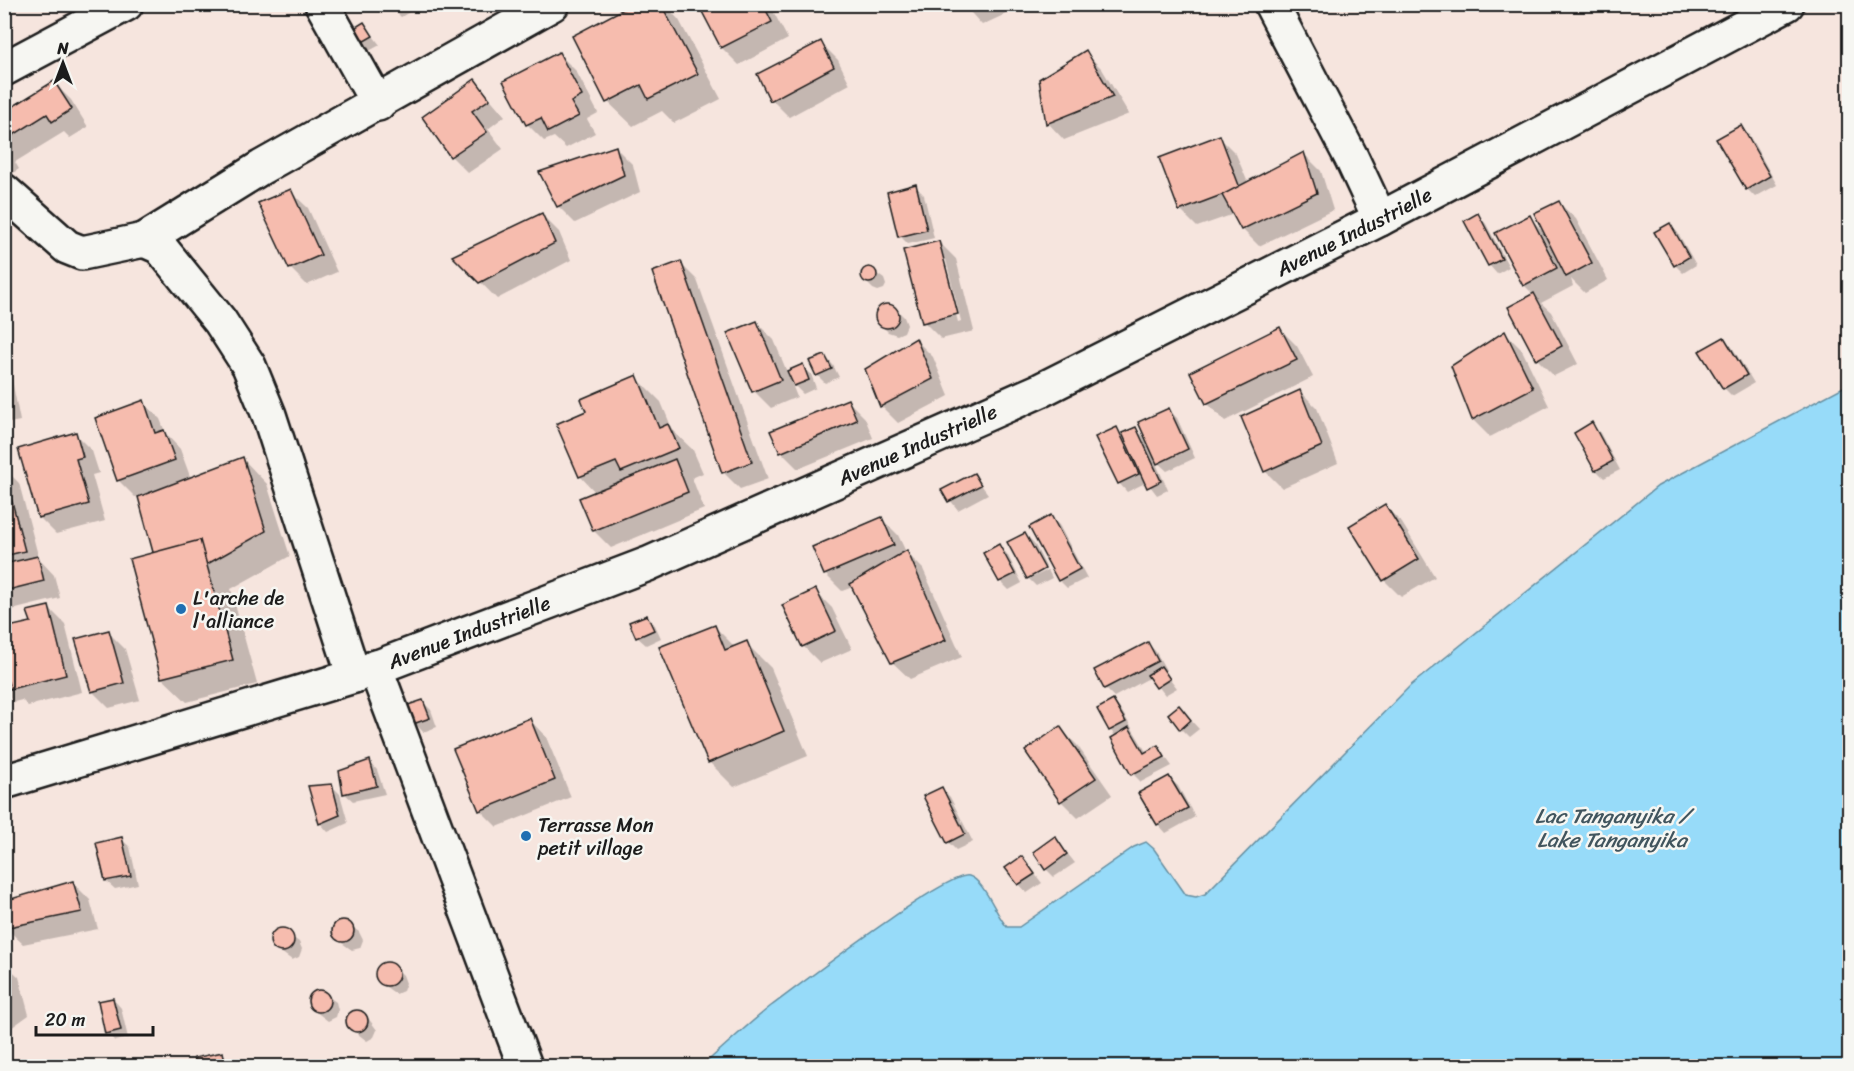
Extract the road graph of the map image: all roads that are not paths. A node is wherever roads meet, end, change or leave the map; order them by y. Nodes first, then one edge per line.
1 (126, 4) edge
2 (322, 4) edge
3 (552, 4) edge
4 (1271, 4) edge
5 (1787, 4) edge
6 (4, 69) edge
7 (378, 104) junction
8 (4, 191) edge
9 (1380, 219) junction
10 (144, 240) junction
11 (365, 672) junction
12 (4, 782) edge
13 (525, 1066) edge

1 - 6 street
2 - 7 street
3 - 7 street
4 - 9 street
5 - 9 street, Avenue Industrielle
7 - 10 street
8 - 10 street
9 - 11 street, Avenue Industrielle
10 - 11 street
11 - 12 street, Avenue Industrielle
11 - 13 street

